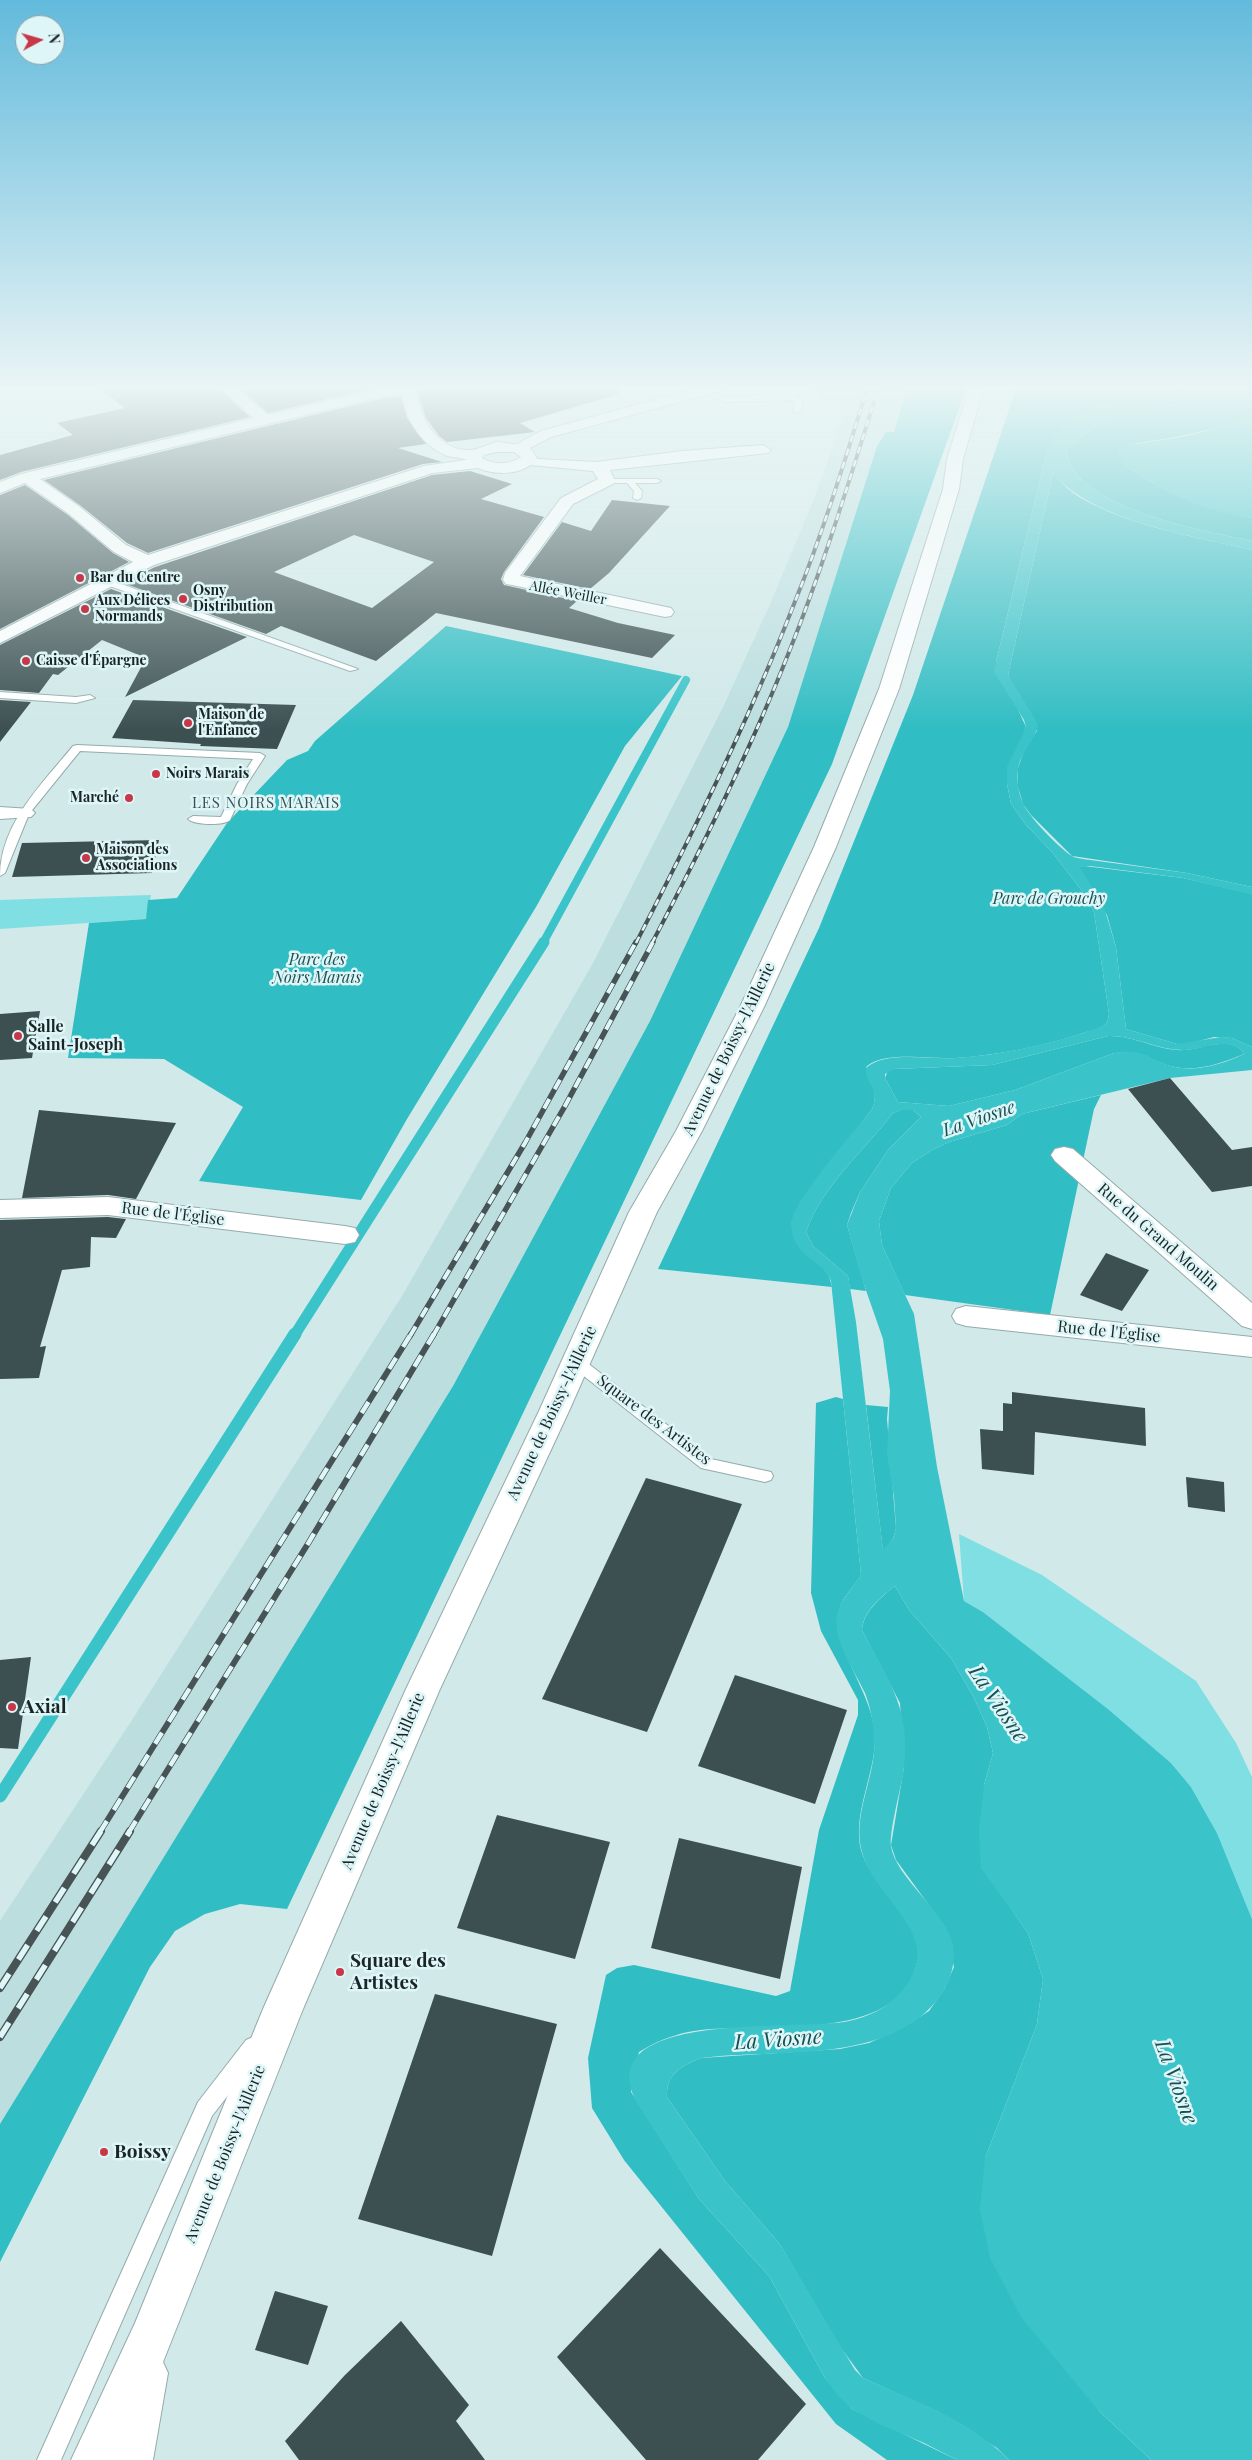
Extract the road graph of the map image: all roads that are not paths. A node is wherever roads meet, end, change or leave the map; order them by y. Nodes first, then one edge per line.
1 (61, 501) edge
2 (333, 501) edge
3 (567, 501) edge
4 (946, 501) edge
5 (148, 561) junction
6 (107, 582) junction
7 (665, 612) dead end
8 (0, 638) edge
9 (353, 669) dead end
10 (0, 695) edge
11 (90, 698) dead end
12 (0, 813) edge
13 (24, 813) junction
14 (193, 819) dead end
15 (0, 873) edge
16 (1064, 1155) dead end
17 (0, 1209) edge
18 (345, 1235) dead end
19 (966, 1316) dead end
20 (1252, 1319) edge
21 (1252, 1347) edge
22 (576, 1362) junction
23 (765, 1476) dead end
24 (282, 2009) junction
25 (49, 2460) edge
26 (122, 2460) edge

1 - 5 street
2 - 5 street
3 - 7 street, Allée Weiller
4 - 22 street, Avenue de Boissy-l'Aillerie
5 - 6 street
6 - 8 street
6 - 9 lane
10 - 11 lane
12 - 13 street
13 - 14 lane
13 - 15 lane
16 - 20 street, Rue du Grand Moulin
17 - 18 street, Rue de l'Église
19 - 21 street, Rue de l'Église
22 - 23 lane, Square des Artistes
22 - 24 street, Avenue de Boissy-l'Aillerie
24 - 25 lane
24 - 26 street, Avenue de Boissy-l'Aillerie

